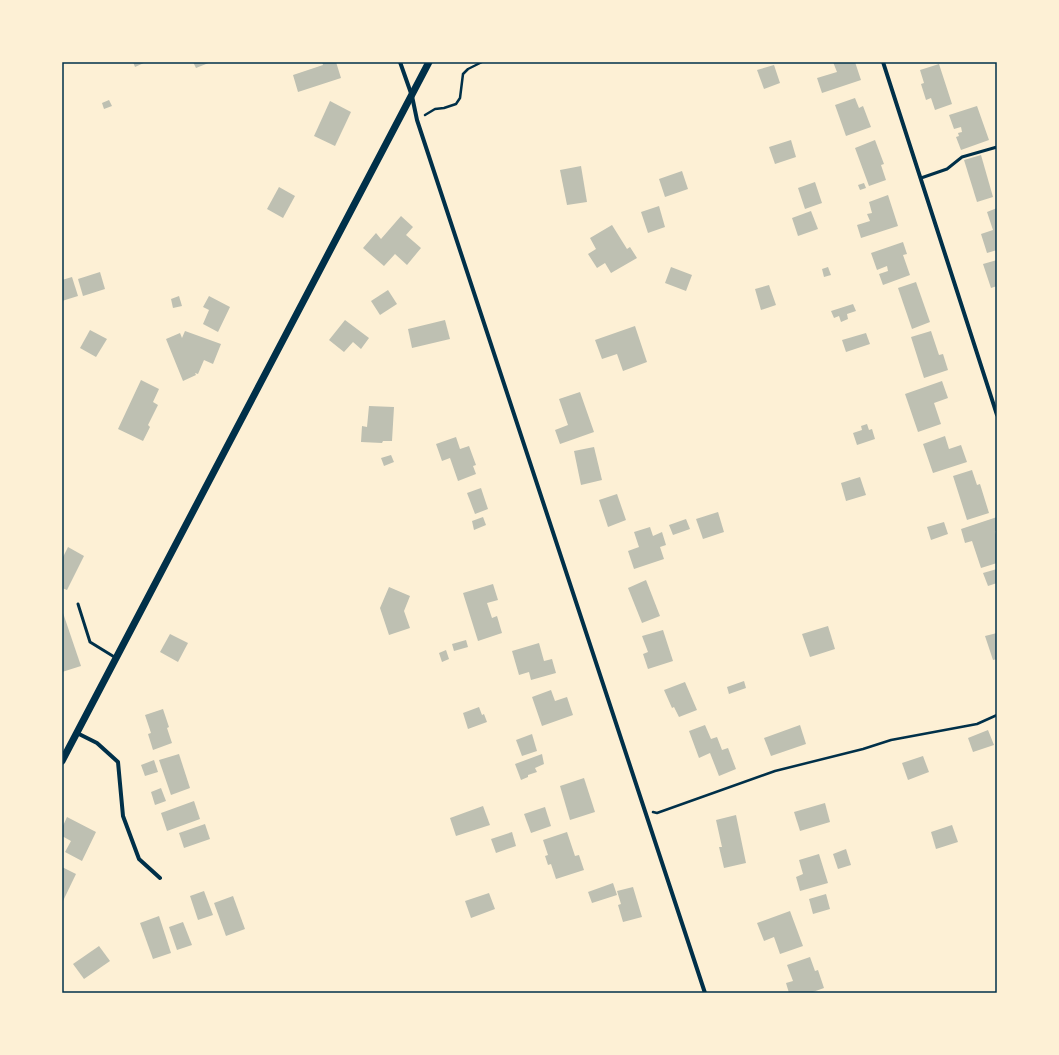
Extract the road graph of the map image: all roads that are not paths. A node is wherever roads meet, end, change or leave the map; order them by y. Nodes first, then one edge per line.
1 (400, 62) edge
2 (429, 62) edge
3 (883, 62) edge
4 (412, 96) junction
5 (997, 147) edge
6 (921, 178) junction
7 (997, 415) edge
8 (78, 604) dead end
9 (116, 658) junction
10 (77, 733) junction
11 (63, 758) edge
12 (160, 878) dead end
13 (705, 993) edge

1 - 4 street
2 - 4 street
3 - 6 street
4 - 9 street
4 - 13 street
5 - 6 lane
6 - 7 street
8 - 9 lane
9 - 10 street
10 - 11 street
10 - 12 street

